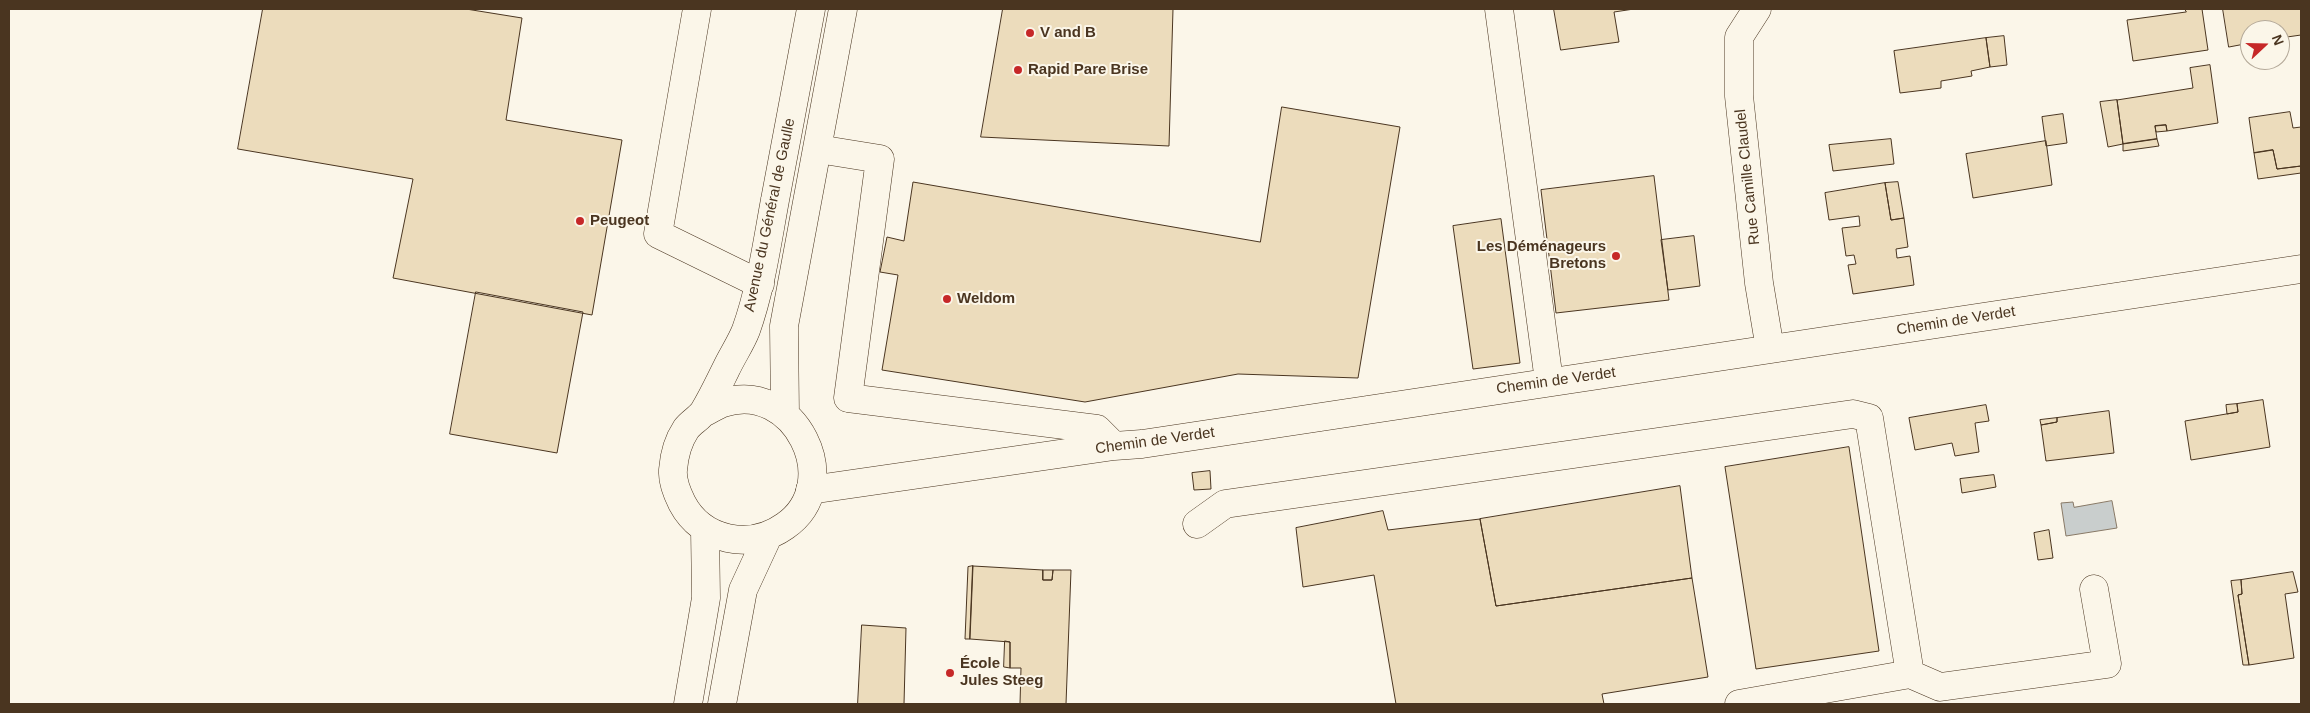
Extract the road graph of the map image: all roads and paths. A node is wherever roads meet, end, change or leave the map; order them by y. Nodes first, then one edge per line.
1 (697, 9) edge
2 (811, 9) edge
3 (843, 9) edge
4 (1498, 9) edge
5 (1757, 9) edge
6 (818, 149) junction
7 (2301, 269) edge
8 (760, 284) junction
9 (1770, 349) junction
10 (1549, 381) junction
11 (703, 413) junction
12 (785, 415) junction
13 (1114, 446) junction
14 (810, 490) junction
15 (1197, 524) dead end
16 (705, 529) junction
17 (768, 536) junction
18 (2094, 589) dead end
19 (1910, 674) junction
20 (1751, 703) edge
21 (688, 704) edge
22 (722, 704) edge

1 - 8 street
2 - 8 street, Avenue du Général de Gaulle
3 - 6 street
4 - 10 street
5 - 9 street, Rue Camille Claudel
6 - 12 street
6 - 13 street
7 - 9 street, Chemin de Verdet
8 - 11 street, Avenue du Général de Gaulle
9 - 10 street, Chemin de Verdet
10 - 13 street, Chemin de Verdet
11 - 12 street, Avenue du Général de Gaulle
11 - 16 street, Avenue du Général de Gaulle
12 - 14 street, Avenue du Général de Gaulle
13 - 14 street, Chemin de Verdet
14 - 17 street, Avenue du Général de Gaulle
15 - 19 street
16 - 17 street, Avenue du Général de Gaulle
16 - 21 street
17 - 22 street
18 - 19 street
19 - 20 street

